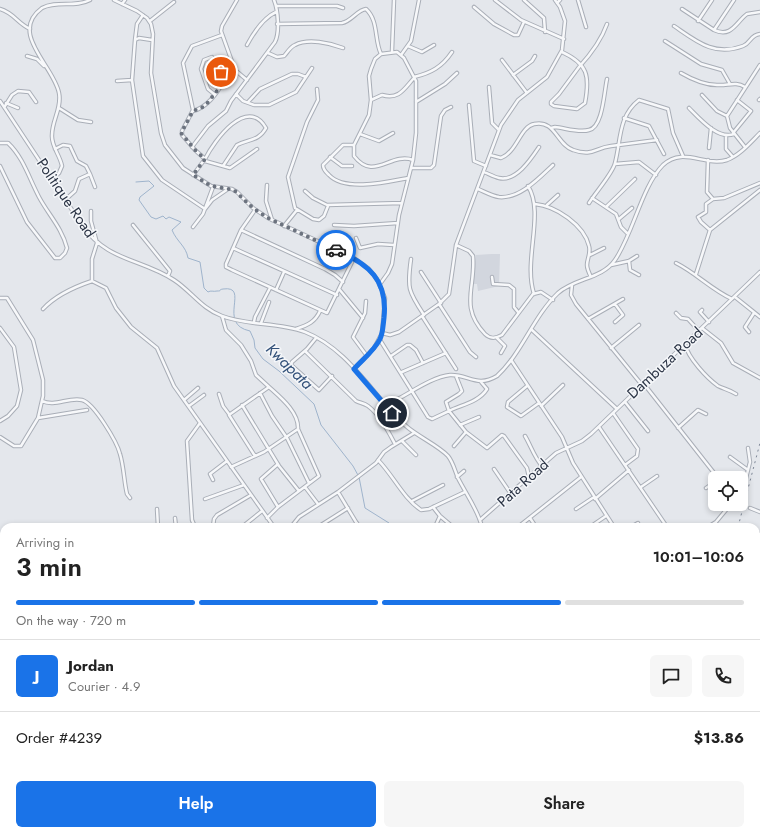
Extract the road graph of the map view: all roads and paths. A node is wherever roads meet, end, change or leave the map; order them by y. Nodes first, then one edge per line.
1 (90, 0) edge
2 (114, 0) edge
3 (125, 0) edge
4 (237, 0) edge
5 (274, 0) edge
6 (394, 0) edge
7 (419, 0) edge
8 (495, 0) edge
9 (524, 0) edge
10 (555, 0) edge
11 (560, 0) edge
12 (578, 0) edge
13 (712, 0) edge
14 (734, 0) edge
15 (174, 2) dead end
16 (557, 3) junction
17 (122, 4) junction
18 (277, 6) junction
19 (474, 7) dead end
20 (343, 8) dead end
21 (0, 9) edge
22 (682, 9) dead end
23 (276, 12) junction
24 (760, 12) edge
25 (143, 15) junction
26 (150, 21) junction
27 (698, 21) junction
28 (524, 22) junction
29 (277, 24) junction
30 (607, 24) dead end
31 (586, 26) dead end
32 (674, 26) dead end
33 (30, 29) junction
34 (714, 30) junction
35 (545, 32) junction
36 (760, 34) edge
37 (222, 35) junction
38 (564, 39) junction
39 (135, 40) junction
40 (152, 40) junction
41 (665, 41) dead end
42 (247, 45) dead end
43 (434, 45) dead end
44 (408, 46) junction
45 (342, 48) dead end
46 (392, 51) junction
47 (452, 52) dead end
48 (562, 52) junction
49 (268, 53) junction
50 (380, 54) junction
51 (401, 55) junction
52 (27, 56) dead end
53 (535, 56) dead end
54 (502, 60) dead end
55 (760, 65) edge
56 (580, 66) junction
57 (312, 68) dead end
58 (48, 70) junction
59 (681, 73) dead end
60 (457, 74) dead end
61 (513, 75) junction
62 (306, 77) junction
63 (414, 77) junction
64 (132, 80) junction
65 (247, 80) junction
66 (607, 80) dead end
67 (117, 81) dead end
68 (730, 84) junction
69 (489, 87) dead end
70 (745, 87) junction
71 (318, 89) dead end
72 (528, 93) junction
73 (214, 94) junction
74 (236, 94) junction
75 (702, 95) dead end
76 (371, 100) junction
77 (737, 100) junction
78 (0, 101) edge
79 (36, 102) dead end
80 (248, 102) junction
81 (416, 102) junction
82 (6, 105) junction
83 (469, 105) dead end
84 (451, 107) dead end
85 (18, 108) dead end
86 (59, 108) junction
87 (689, 108) dead end
88 (193, 111) junction
89 (727, 116) junction
90 (624, 118) junction
91 (91, 122) dead end
92 (552, 128) junction
93 (711, 128) junction
94 (499, 130) junction
95 (393, 132) dead end
96 (734, 133) junction
97 (760, 133) edge
98 (360, 134) junction
99 (726, 136) junction
100 (657, 140) junction
101 (0, 143) edge
102 (354, 145) junction
103 (618, 146) junction
104 (192, 147) junction
105 (539, 147) dead end
106 (745, 147) junction
107 (709, 148) dead end
108 (55, 149) junction
109 (257, 149) dead end
110 (664, 154) dead end
111 (490, 155) junction
112 (683, 156) junction
113 (330, 157) junction
114 (733, 157) junction
115 (205, 160) junction
116 (413, 160) junction
117 (708, 160) junction
118 (615, 164) junction
119 (553, 165) dead end
120 (0, 166) edge
121 (223, 166) junction
122 (352, 166) dead end
123 (486, 166) junction
124 (411, 168) junction
125 (484, 172) junction
126 (90, 174) junction
127 (193, 175) junction
128 (656, 175) junction
129 (408, 178) junction
130 (52, 179) junction
131 (635, 179) dead end
132 (760, 183) edge
133 (267, 185) dead end
134 (528, 186) junction
135 (95, 187) dead end
136 (213, 187) junction
137 (229, 188) junction
138 (478, 189) junction
139 (305, 191) dead end
140 (759, 191) edge
141 (558, 195) dead end
142 (760, 196) edge
143 (592, 198) junction
144 (713, 199) junction
145 (65, 200) junction
146 (589, 202) dead end
147 (402, 203) junction
148 (535, 204) junction
149 (547, 205) junction
150 (328, 206) junction
151 (606, 207) junction
152 (632, 208) dead end
153 (205, 209) junction
154 (255, 210) junction
155 (297, 210) junction
156 (91, 211) dead end
157 (619, 219) junction
158 (272, 220) junction
159 (398, 223) junction
160 (133, 225) dead end
161 (334, 225) dead end
162 (284, 226) junction
163 (193, 227) dead end
164 (241, 230) junction
165 (710, 230) junction
166 (628, 234) junction
167 (356, 238) dead end
168 (97, 243) junction
169 (394, 245) junction
170 (456, 245) junction
171 (233, 248) junction
172 (604, 248) dead end
173 (589, 255) junction
174 (637, 256) dead end
175 (354, 258) junction
176 (411, 259) dead end
177 (629, 261) junction
178 (676, 263) dead end
179 (611, 266) junction
180 (284, 272) junction
181 (421, 272) dead end
182 (760, 273) edge
183 (696, 274) junction
184 (640, 275) dead end
185 (168, 276) junction
186 (492, 277) dead end
187 (591, 277) junction
188 (92, 281) junction
189 (343, 282) junction
190 (380, 284) junction
191 (572, 284) junction
192 (270, 288) junction
193 (339, 289) junction
194 (276, 290) junction
195 (534, 294) junction
196 (337, 295) junction
197 (0, 298) edge
198 (733, 298) junction
199 (623, 299) dead end
200 (553, 300) junction
201 (366, 301) dead end
202 (269, 302) dead end
203 (440, 304) junction
204 (615, 304) junction
205 (44, 309) dead end
206 (702, 310) dead end
207 (320, 311) junction
208 (518, 312) junction
209 (676, 313) dead end
210 (754, 313) junction
211 (222, 316) junction
212 (423, 316) junction
213 (760, 317) edge
214 (363, 318) junction
215 (588, 319) junction
216 (254, 322) junction
217 (614, 322) dead end
218 (709, 322) junction
219 (261, 323) junction
220 (640, 325) dead end
221 (0, 328) edge
222 (702, 328) junction
223 (296, 329) junction
224 (532, 330) junction
225 (699, 331) junction
226 (749, 332) dead end
227 (382, 333) junction
228 (316, 338) junction
229 (497, 338) junction
230 (380, 339) junction
231 (685, 344) junction
232 (611, 348) junction
233 (305, 351) junction
234 (446, 353) junction
235 (501, 353) dead end
236 (367, 356) junction
237 (391, 356) junction
238 (476, 357) dead end
239 (511, 360) junction
240 (423, 363) junction
241 (354, 369) junction
242 (456, 369) dead end
243 (402, 372) junction
244 (456, 375) junction
245 (332, 376) junction
246 (760, 378) edge
247 (481, 382) junction
248 (563, 385) dead end
249 (643, 385) junction
250 (527, 386) junction
251 (269, 387) junction
252 (198, 388) dead end
253 (413, 390) junction
254 (260, 393) junction
255 (219, 394) dead end
256 (736, 394) dead end
257 (204, 395) dead end
258 (184, 400) junction
259 (42, 401) junction
260 (625, 402) junction
261 (540, 404) junction
262 (242, 405) junction
263 (386, 405) junction
264 (189, 406) junction
265 (617, 409) junction
266 (87, 410) dead end
267 (449, 411) junction
268 (613, 413) junction
269 (229, 414) junction
270 (706, 414) dead end
271 (479, 417) dead end
272 (38, 418) junction
273 (0, 421) edge
274 (200, 423) junction
275 (460, 425) junction
276 (599, 427) junction
277 (678, 428) junction
278 (298, 429) junction
279 (648, 431) dead end
280 (466, 432) junction
281 (414, 433) junction
282 (524, 436) dead end
283 (0, 437) edge
284 (287, 438) junction
285 (402, 440) junction
286 (396, 444) junction
287 (454, 446) dead end
288 (566, 447) junction
289 (748, 448) dead end
290 (269, 449) junction
291 (416, 455) dead end
292 (255, 456) junction
293 (730, 457) dead end
294 (378, 460) junction
295 (227, 461) junction
296 (278, 464) junction
297 (625, 465) junction
298 (542, 466) junction
299 (231, 467) junction
300 (494, 469) dead end
301 (629, 470) junction
302 (748, 470) joint
303 (464, 471) dead end
304 (712, 471) edge
305 (657, 476) dead end
306 (457, 477) junction
307 (529, 477) junction
308 (581, 477) junction
309 (213, 480) dead end
310 (309, 483) junction
311 (244, 485) junction
312 (443, 485) dead end
313 (305, 487) junction
314 (641, 487) junction
315 (298, 491) junction
316 (338, 492) junction
317 (465, 492) junction
318 (251, 494) junction
319 (511, 494) junction
320 (130, 498) dead end
321 (595, 498) junction
322 (205, 499) dead end
323 (412, 501) junction
324 (318, 504) junction
325 (278, 507) junction
326 (433, 507) junction
327 (348, 508) junction
328 (750, 508) dead end
329 (157, 509) dead end
330 (576, 509) dead end
331 (262, 511) junction
332 (725, 511) edge
333 (760, 512) edge
334 (440, 516) junction
335 (606, 516) junction
336 (175, 518) dead end
337 (267, 518) junction
338 (530, 518) junction
339 (480, 520) junction
340 (158, 523) edge
341 (176, 523) edge
342 (193, 523) edge
343 (214, 523) edge
344 (247, 523) edge
345 (271, 523) edge
346 (294, 523) edge
347 (324, 523) edge
348 (356, 523) edge
349 (437, 523) edge
350 (448, 523) edge
351 (481, 523) edge
352 (523, 523) edge
353 (533, 523) edge
354 (596, 523) edge
355 (611, 523) edge
356 (664, 523) edge
357 (714, 523) edge

1 - 33 street
2 - 17 street
3 - 17 street
4 - 37 street
5 - 18 street
6 - 46 street
7 - 44 street
8 - 28 street
9 - 35 street
10 - 16 street
11 - 16 street
12 - 31 street
13 - 27 street
14 - 34 street
15 - 26 street
16 - 38 street
17 - 25 street
18 - 20 street
18 - 23 street
19 - 28 street
21 - 33 street
22 - 27 street
23 - 29 street
23 - 42 street
24 - 34 street
25 - 26 street
25 - 39 street
26 - 40 street
27 - 34 street
28 - 35 street
29 - 49 street
29 - 50 street
30 - 56 street
32 - 36 street
33 - 58 street
35 - 38 street
37 - 65 street
37 - 88 street
38 - 48 street
39 - 40 street
39 - 64 street
40 - 127 street
41 - 68 street
43 - 44 street
44 - 51 street
45 - 49 street
46 - 50 street
46 - 51 street
47 - 63 street
48 - 56 street
48 - 72 street
49 - 65 street
50 - 76 street
51 - 63 street
52 - 58 street
53 - 61 street
54 - 61 street
55 - 70 street
56 - 56 street
57 - 62 street
58 - 86 street
59 - 68 street
60 - 81 street
61 - 72 street
62 - 80 street
62 - 80 street
63 - 76 street
63 - 81 street
64 - 67 street
64 - 153 street
65 - 74 street
66 - 92 street
68 - 70 street
69 - 94 street
70 - 77 street
71 - 155 street
72 - 94 street
73 - 73 street
73 - 88 street
74 - 80 street
74 - 104 street
75 - 89 street
76 - 98 street
77 - 89 street
77 - 96 street
78 - 82 street, Politique Road
79 - 82 street
81 - 116 street
82 - 85 street
82 - 130 street, Politique Road
83 - 123 street
84 - 124 street
86 - 91 street
86 - 108 street
87 - 93 street
88 - 104 street
89 - 96 street
90 - 100 street
90 - 103 street
90 - 112 street
92 - 103 street
92 - 111 street
93 - 99 street
93 - 107 street
94 - 111 street
95 - 98 street
96 - 99 street
96 - 106 street
97 - 106 street
98 - 102 street
99 - 114 street
100 - 103 street
100 - 110 street
101 - 120 street
102 - 113 street
102 - 116 street
103 - 118 street
104 - 115 street
105 - 125 street
106 - 114 street
108 - 126 street
108 - 130 street
109 - 121 street
111 - 123 street
112 - 117 street
112 - 128 street
113 - 122 street
113 - 129 street
114 - 117 street
115 - 121 street
115 - 121 street
115 - 127 street
116 - 124 street
117 - 144 street
118 - 128 street
118 - 143 street
119 - 134 street
123 - 125 street
124 - 129 street
125 - 138 street
126 - 135 street
126 - 145 street
127 - 136 street
128 - 166 street
129 - 147 street
130 - 145 street, Politique Road
131 - 151 street
132 - 144 street
133 - 158 street
134 - 138 street
134 - 148 street
136 - 137 street
136 - 153 street
137 - 153 street
137 - 154 street
138 - 170 street
139 - 150 street
140 - 142 street
140 - 165 street
141 - 149 street
143 - 146 street
143 - 151 street
144 - 165 street
145 - 168 street, Politique Road
147 - 150 street
147 - 159 street
148 - 149 street
148 - 195 street
149 - 173 street
150 - 155 street
151 - 157 street
152 - 157 street
153 - 163 street
154 - 158 street
154 - 164 street
155 - 162 street
156 - 168 street
157 - 166 street
158 - 162 street
159 - 161 street
159 - 169 street
160 - 185 street
162 - 175 street
164 - 171 street
164 - 189 street
165 - 183 street
166 - 179 street
167 - 169 street
168 - 185 street, Politique Road
168 - 188 street
169 - 190 street
170 - 203 street
170 - 229 street
171 - 180 street
171 - 192 street
172 - 173 street
173 - 187 street
174 - 177 street
175 - 189 street
175 - 190 street
176 - 212 street
177 - 179 street
177 - 184 street
178 - 183 street
179 - 187 street
180 - 194 street
180 - 196 street
181 - 203 street
182 - 198 street, Dambuza Road
183 - 198 street
185 - 211 street, Politique Road
186 - 208 street
187 - 191 street
188 - 205 street
188 - 258 street
189 - 193 street
190 - 227 street
191 - 200 street
191 - 215 street
192 - 194 street
192 - 216 street
193 - 196 street
193 - 214 street
194 - 207 street
195 - 200 street
195 - 208 street
196 - 207 street
197 - 259 street
198 - 210 street
198 - 218 street, Dambuza Road
199 - 204 street
200 - 224 street
201 - 214 street
202 - 219 street
203 - 212 street
203 - 238 street
204 - 215 street
204 - 217 street
206 - 218 street
207 - 223 street
208 - 229 street
209 - 225 street
210 - 213 street
210 - 226 street
211 - 216 street, Politique Road
211 - 251 street
212 - 227 street
212 - 234 street
214 - 236 street
215 - 232 street
216 - 219 street, Politique Road
218 - 222 street, Dambuza Road
219 - 223 street, Politique Road
220 - 232 street
221 - 273 street
222 - 225 street, Dambuza Road
222 - 246 street
223 - 228 street, Politique Road
224 - 239 street
224 - 265 street
225 - 231 street, Dambuza Road
227 - 230 street
228 - 233 street
228 - 241 street, Politique Road
229 - 235 street
230 - 236 street
230 - 237 street
231 - 249 street, Dambuza Road
231 - 256 street
232 - 249 street
233 - 245 street
233 - 245 street
234 - 240 street
234 - 242 street
236 - 241 street
237 - 240 street
237 - 243 street
239 - 247 street
239 - 250 street
240 - 243 street
241 - 263 street, Politique Road
243 - 253 street
244 - 247 street
244 - 253 street
244 - 267 street
245 - 286 street
247 - 267 street
248 - 261 street
249 - 260 street, Dambuza Road
249 - 277 street
250 - 261 street
250 - 261 street
251 - 254 street
251 - 278 street
252 - 258 street
253 - 263 street
253 - 267 street
254 - 262 street
254 - 284 street
255 - 269 street
257 - 264 street
258 - 264 street
259 - 272 street
259 - 320 street
260 - 265 street, Dambuza Road
260 - 279 street
261 - 288 street
262 - 269 street
262 - 290 street
263 - 281 street, Politique Road
264 - 274 street
265 - 268 street, Dambuza Road
266 - 272 street
267 - 275 street
268 - 276 street, Dambuza Road
268 - 297 street
269 - 292 street
270 - 277 street
271 - 275 street
272 - 283 street
274 - 295 street
274 - 342 street
275 - 280 street
276 - 288 street, Dambuza Road
276 - 297 street
277 - 304 street
278 - 284 street
278 - 310 street
280 - 287 street
280 - 307 street
281 - 285 street
281 - 306 street, Politique Road
282 - 298 street
284 - 290 street
284 - 310 street
285 - 286 street
285 - 291 street
286 - 294 street
288 - 298 street, Pata Road
288 - 308 street
289 - 302 street
290 - 292 street
290 - 296 street
292 - 299 street
293 - 302 street
294 - 316 street
294 - 323 street
295 - 299 street
295 - 309 street
296 - 315 street
296 - 325 street
297 - 301 street
298 - 307 street, Pata Road
299 - 311 street
300 - 319 street
301 - 314 street
301 - 321 street
303 - 306 street
305 - 314 street
306 - 317 street
307 - 319 street, Pata Road
308 - 321 street
308 - 338 street
310 - 313 street
311 - 318 street
311 - 322 street
312 - 323 street
313 - 315 street
313 - 324 street
314 - 356 street
315 - 325 street
316 - 324 street
316 - 327 street
317 - 326 street
317 - 339 street
318 - 331 street
318 - 343 street
319 - 339 street, Pata Road
321 - 330 street
321 - 335 street
323 - 326 street
324 - 346 street
325 - 337 street
326 - 334 street
327 - 347 street
327 - 348 street
328 - 333 street
329 - 340 street
331 - 337 street
331 - 344 street
332 - 357 street
334 - 349 street
334 - 350 street
335 - 354 street
335 - 355 street
336 - 341 street
337 - 345 street
338 - 352 street
338 - 353 street
339 - 351 street

